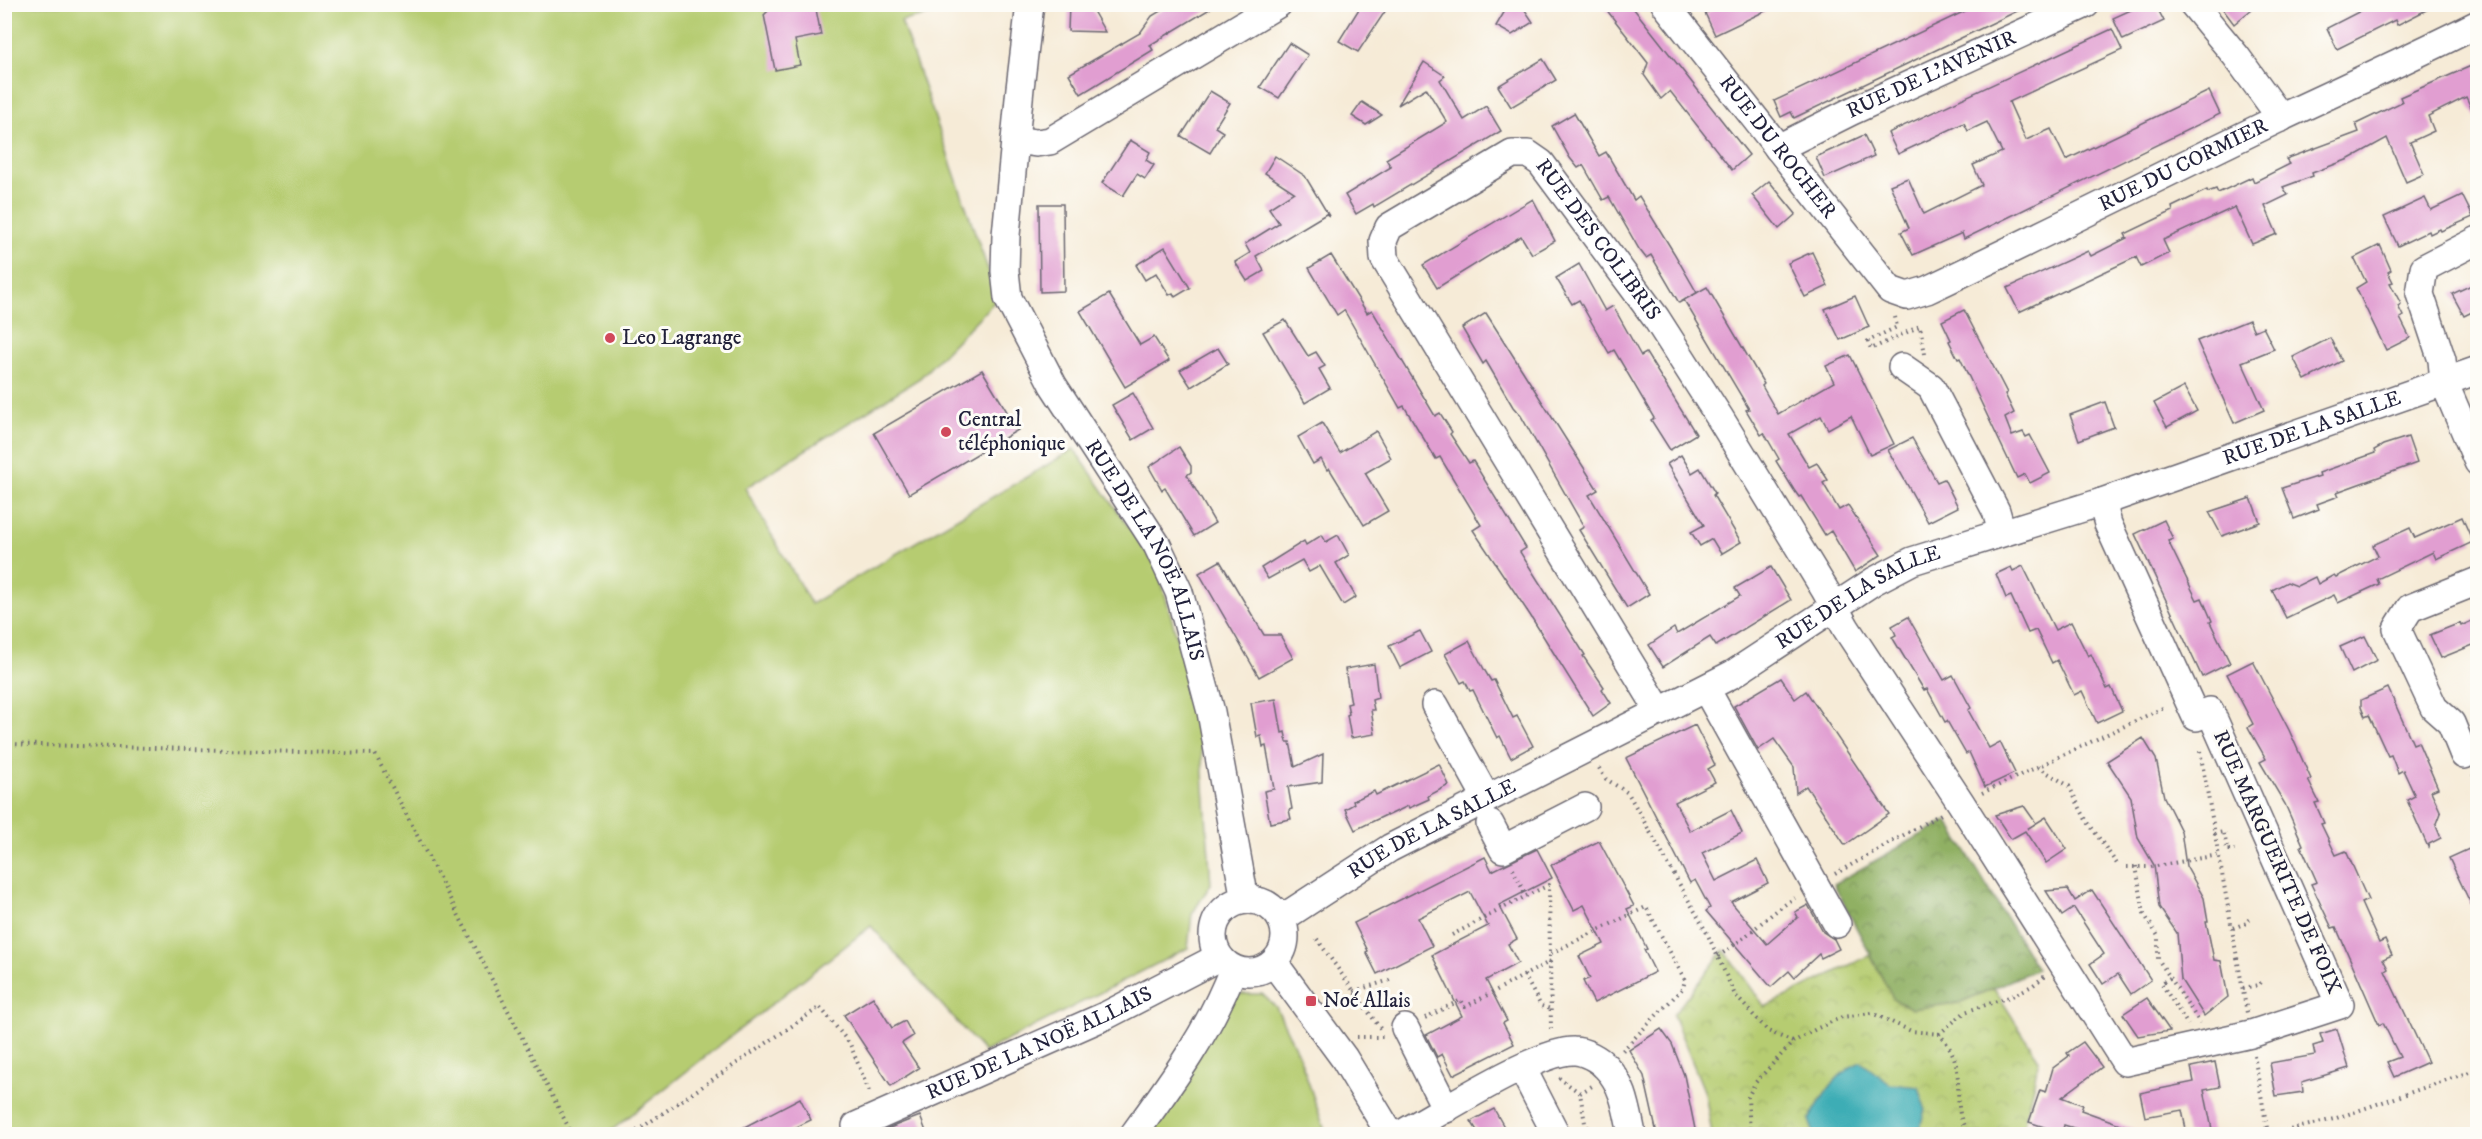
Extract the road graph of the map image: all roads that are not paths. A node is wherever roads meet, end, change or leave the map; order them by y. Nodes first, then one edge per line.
1 (1030, 4) edge
2 (1278, 4) edge
3 (2086, 4) edge
4 (2193, 4) edge
5 (1670, 6) edge
6 (2478, 24) edge
7 (2281, 118) junction
8 (1015, 140) junction
9 (1778, 148) junction
10 (2478, 240) edge
11 (1890, 291) joint
12 (1902, 367) dead end
13 (2478, 370) edge
14 (2444, 382) junction
15 (2478, 462) edge
16 (2102, 502) junction
17 (2002, 532) junction
18 (2478, 581) edge
19 (1834, 607) junction
20 (1706, 689) junction
21 (1435, 705) dead end
22 (1660, 712) junction
23 (2464, 755) dead end
24 (1585, 807) dead end
25 (1489, 811) junction
26 (1245, 900) junction
27 (1281, 919) junction
28 (1837, 924) dead end
29 (1226, 963) junction
30 (1274, 963) junction
31 (1394, 1038) road end
32 (1536, 1062) junction
33 (1446, 1109) junction
34 (867, 1120) road end
35 (1134, 1134) edge
36 (1390, 1134) edge
37 (1401, 1134) edge
38 (1556, 1134) edge
39 (1632, 1134) edge

1 - 8 street, RUE DE LA NOË ALLAIS
2 - 8 street
3 - 9 street, RUE DE L'AVENIR
4 - 7 street
5 - 9 street, RUE DU ROCHER
6 - 7 street, RUE DU CORMIER
7 - 11 street, RUE DU CORMIER
8 - 26 street, RUE DE LA NOË ALLAIS
9 - 11 street, RUE DU ROCHER
10 - 14 street
12 - 17 street
13 - 14 street, RUE DE LA SALLE
14 - 15 street
14 - 16 street, RUE DE LA SALLE
16 - 17 street, RUE DE LA SALLE
16 - 19 street, RUE MARGUERITE DE FOIX
17 - 19 street, RUE DE LA SALLE
18 - 23 street
19 - 20 street, RUE DE LA SALLE
19 - 22 street, RUE DES COLIBRIS
20 - 22 street, RUE DE LA SALLE
20 - 28 street
21 - 25 street
22 - 25 street, RUE DE LA SALLE
24 - 25 street
25 - 27 street, RUE DE LA SALLE
26 - 27 street
26 - 29 street
27 - 30 street
29 - 30 street
29 - 34 street, RUE DE LA NOË ALLAIS
29 - 35 street
30 - 36 street
31 - 33 street
32 - 33 street
32 - 38 street
32 - 39 street
33 - 37 street

